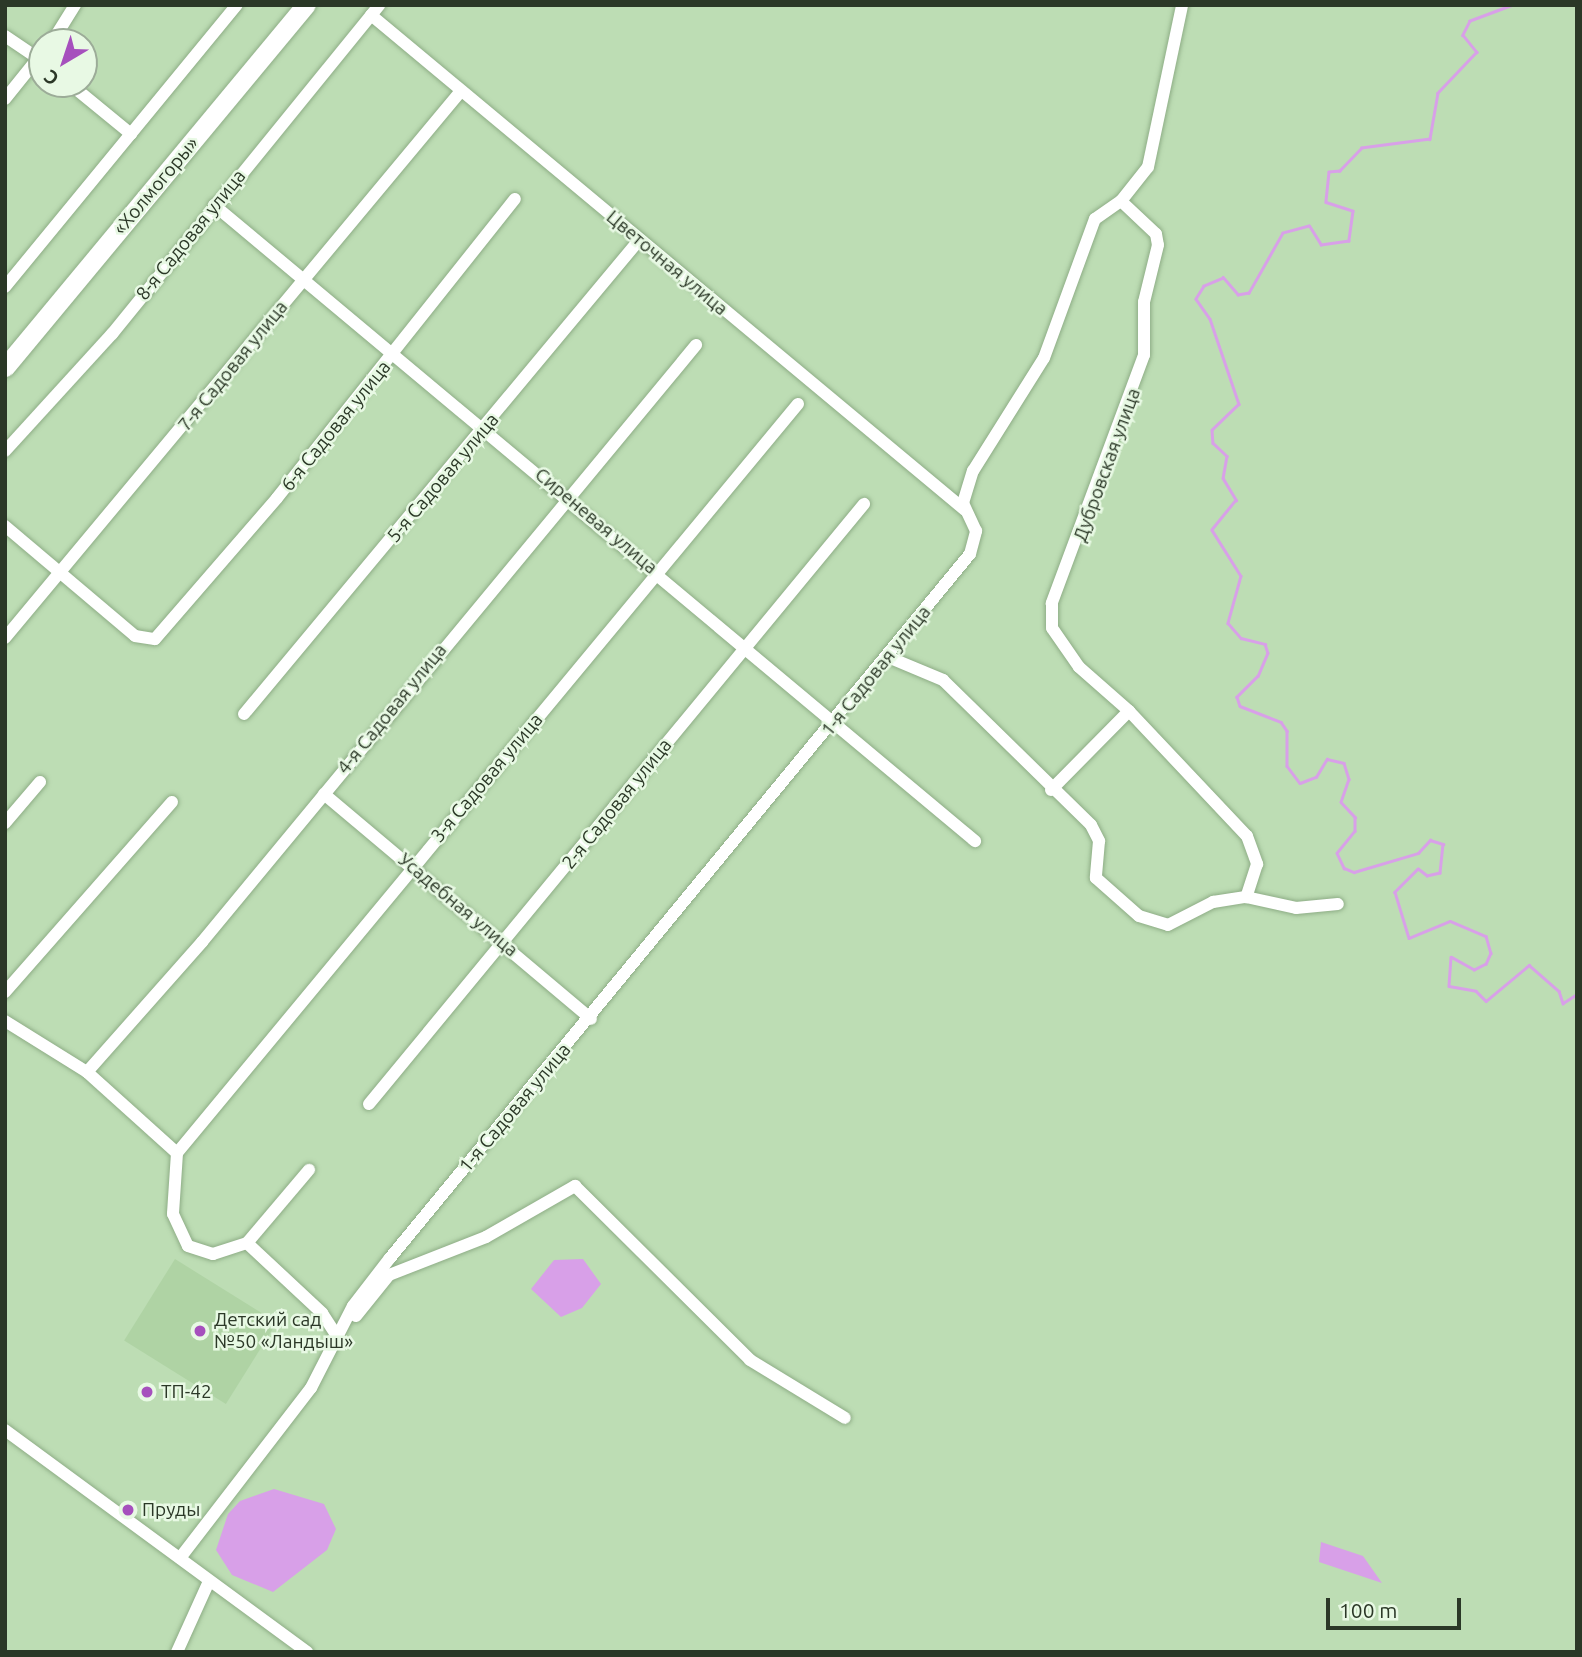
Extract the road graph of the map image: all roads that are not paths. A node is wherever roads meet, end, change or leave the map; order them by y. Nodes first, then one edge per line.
1 (75, 5) edge
2 (237, 5) edge
3 (306, 5) edge
4 (1182, 5) edge
5 (375, 10) edge
6 (60, 28) edge
7 (5, 36) edge
8 (28, 49) edge
9 (28, 72) edge
10 (460, 92) junction
11 (88, 98) edge
12 (5, 99) edge
13 (131, 134) junction
14 (515, 200) dead end
15 (1121, 201) junction
16 (214, 205) junction
17 (639, 240) junction
18 (305, 279) junction
19 (5, 286) edge
20 (696, 345) dead end
21 (394, 354) junction
22 (5, 367) edge
23 (798, 404) dead end
24 (484, 430) junction
25 (5, 451) edge
26 (571, 500) junction
27 (864, 504) dead end
28 (965, 510) junction
29 (5, 526) edge
30 (658, 573) junction
31 (60, 574) junction
32 (5, 638) edge
33 (747, 646) junction
34 (888, 657) junction
35 (1129, 711) junction
36 (243, 714) dead end
37 (834, 722) junction
38 (40, 782) dead end
39 (1051, 790) junction
40 (324, 794) junction
41 (172, 802) dead end
42 (5, 823) edge
43 (975, 841) dead end
44 (413, 867) junction
45 (1245, 897) junction
46 (1338, 904) dead end
47 (504, 942) junction
48 (5, 992) edge
49 (590, 1018) junction
50 (5, 1021) edge
51 (87, 1072) junction
52 (369, 1104) dead end
53 (177, 1153) junction
54 (309, 1170) dead end
55 (247, 1243) junction
56 (389, 1265) junction
57 (338, 1338) junction
58 (845, 1418) dead end
59 (5, 1430) edge
60 (180, 1558) junction
61 (209, 1581) junction
62 (177, 1652) edge
63 (307, 1652) edge

1 - 6 street
2 - 13 street
3 - 22 highway, «Холмогоры»
4 - 15 street, 1-я Садовая улица
5 - 10 street, Цветочная улица
5 - 16 street, 8-я Садовая улица
7 - 8 street
9 - 12 street
10 - 17 street, Цветочная улица
10 - 18 street, 7-я Садовая улица
11 - 13 street
13 - 19 street
14 - 21 street, 6-я Садовая улица
15 - 28 street, 1-я Садовая улица
15 - 35 street, Дубровская улица
16 - 18 street, Сиреневая улица
16 - 25 street, 8-я Садовая улица
17 - 24 street, 5-я Садовая улица
17 - 28 street, Цветочная улица
18 - 21 street, Сиреневая улица
18 - 31 street, 7-я Садовая улица
20 - 26 street, 4-я Садовая улица
21 - 24 street, Сиреневая улица
21 - 31 street, 6-я Садовая улица
23 - 30 street, 3-я Садовая улица
24 - 26 street, Сиреневая улица
24 - 36 street, 5-я Садовая улица
26 - 30 street, Сиреневая улица
26 - 40 street, 4-я Садовая улица
27 - 33 street, 2-я Садовая улица
28 - 34 street, 1-я Садовая улица
29 - 31 street
30 - 33 street, Сиреневая улица
30 - 44 street, 3-я Садовая улица
31 - 32 street, 7-я Садовая улица
33 - 37 street, Сиреневая улица
33 - 47 street, 2-я Садовая улица
34 - 37 street, 1-я Садовая улица
34 - 39 street
35 - 39 street
35 - 45 street, Дубровская улица
37 - 43 street, Сиреневая улица
37 - 49 street, 1-я Садовая улица
38 - 42 street
39 - 45 street
40 - 44 street, Усадебная улица
40 - 51 street, 4-я Садовая улица
41 - 48 street
44 - 47 street, Усадебная улица
44 - 53 street, 3-я Садовая улица
45 - 46 street
47 - 49 street, Усадебная улица
47 - 52 street, 2-я Садовая улица
49 - 56 street, 1-я Садовая улица
50 - 51 street
51 - 53 street
53 - 55 street
54 - 55 street
55 - 57 street
56 - 57 street, 1-я Садовая улица
56 - 58 street
57 - 60 street, 1-я Садовая улица
59 - 60 street
60 - 61 street
61 - 62 street
61 - 63 street

